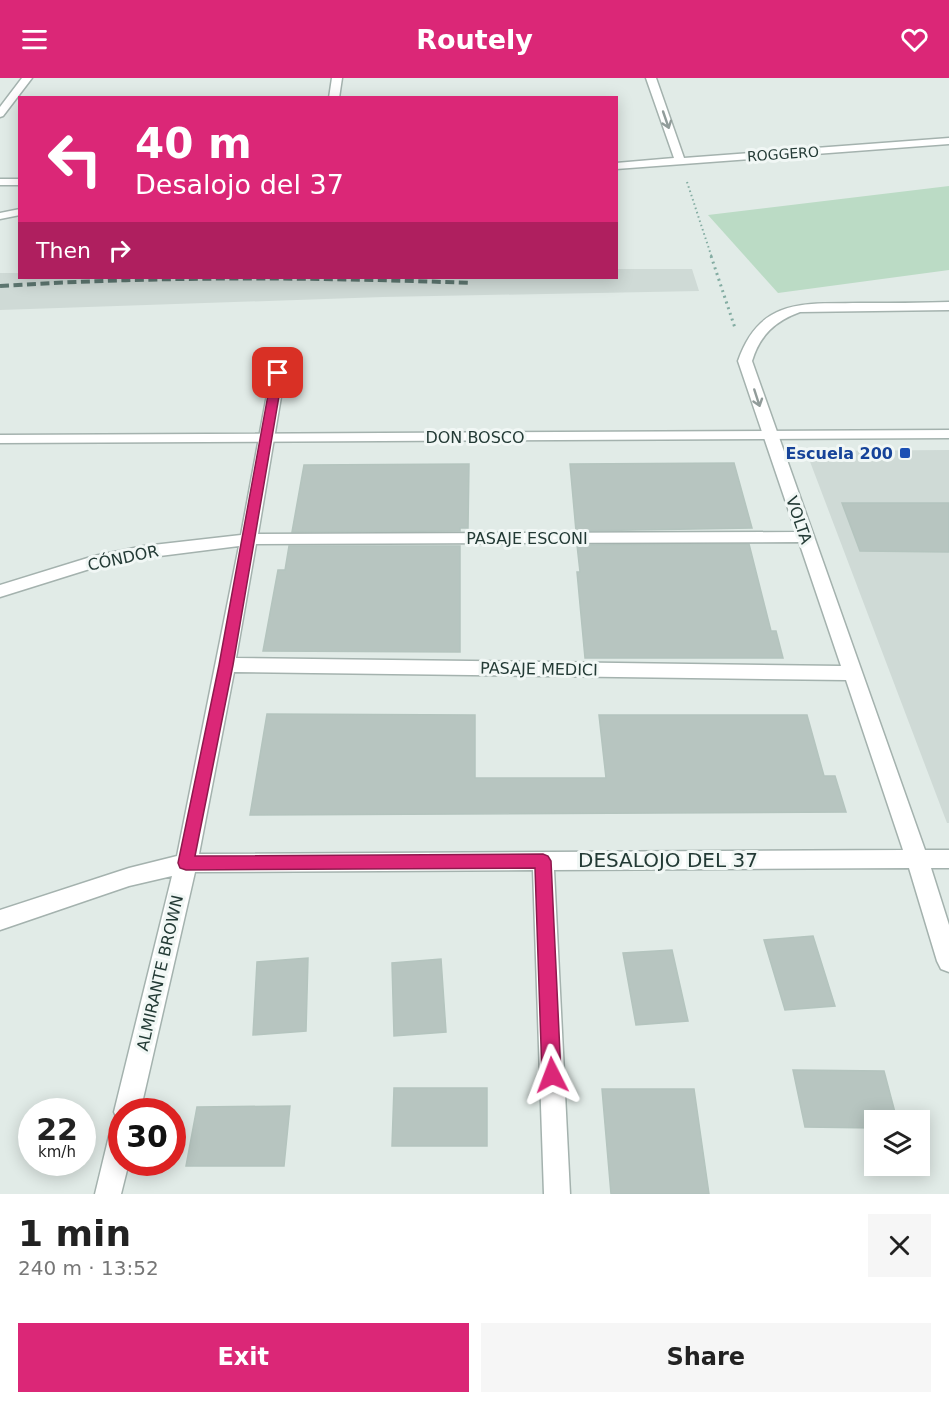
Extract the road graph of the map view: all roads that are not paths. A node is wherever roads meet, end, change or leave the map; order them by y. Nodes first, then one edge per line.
1 (27, 78) edge
2 (337, 78) edge
3 (651, 78) edge
4 (334, 96) edge
5 (0, 114) edge
6 (949, 141) edge
7 (680, 161) junction
8 (618, 166) edge
9 (0, 182) edge
10 (18, 182) edge
11 (18, 212) edge
12 (0, 216) edge
13 (949, 306) edge
14 (278, 373) dead end
15 (949, 434) edge
16 (769, 435) junction
17 (0, 439) edge
18 (266, 439) junction
19 (805, 537) junction
20 (249, 539) junction
21 (0, 591) edge
22 (226, 665) junction
23 (852, 673) junction
24 (949, 858) edge
25 (917, 859) junction
26 (543, 861) junction
27 (186, 863) junction
28 (0, 920) edge
29 (949, 961) edge
30 (130, 1098) edge
31 (112, 1176) edge
32 (108, 1194) edge
33 (557, 1194) edge

1 - 5 street
2 - 4 street
3 -> 7 street
6 - 7 street, ROGGERO
7 - 8 street, ROGGERO
9 - 10 street
11 - 12 street
13 -> 16 street, VOLTA
14 - 18 street, ALMIRANTE BROWN
15 - 16 street, DON BOSCO
16 - 18 street, DON BOSCO
16 - 19 street, VOLTA
17 - 18 street, DON BOSCO
18 - 20 street, ALMIRANTE BROWN
19 - 20 street, PASAJE ESCONI
19 - 23 street, VOLTA
20 - 21 street, CÓNDOR
20 - 22 street, ALMIRANTE BROWN
22 - 23 street, PASAJE MEDICI
22 - 27 street, ALMIRANTE BROWN
23 - 25 street, VOLTA
24 - 25 street, DESALOJO DEL 37
25 - 26 street, DESALOJO DEL 37
25 - 29 street, VOLTA
26 - 27 street, DESALOJO DEL 37
26 - 33 street
27 - 28 street, DESALOJO DEL 37
27 - 30 street, ALMIRANTE BROWN
31 - 32 street

